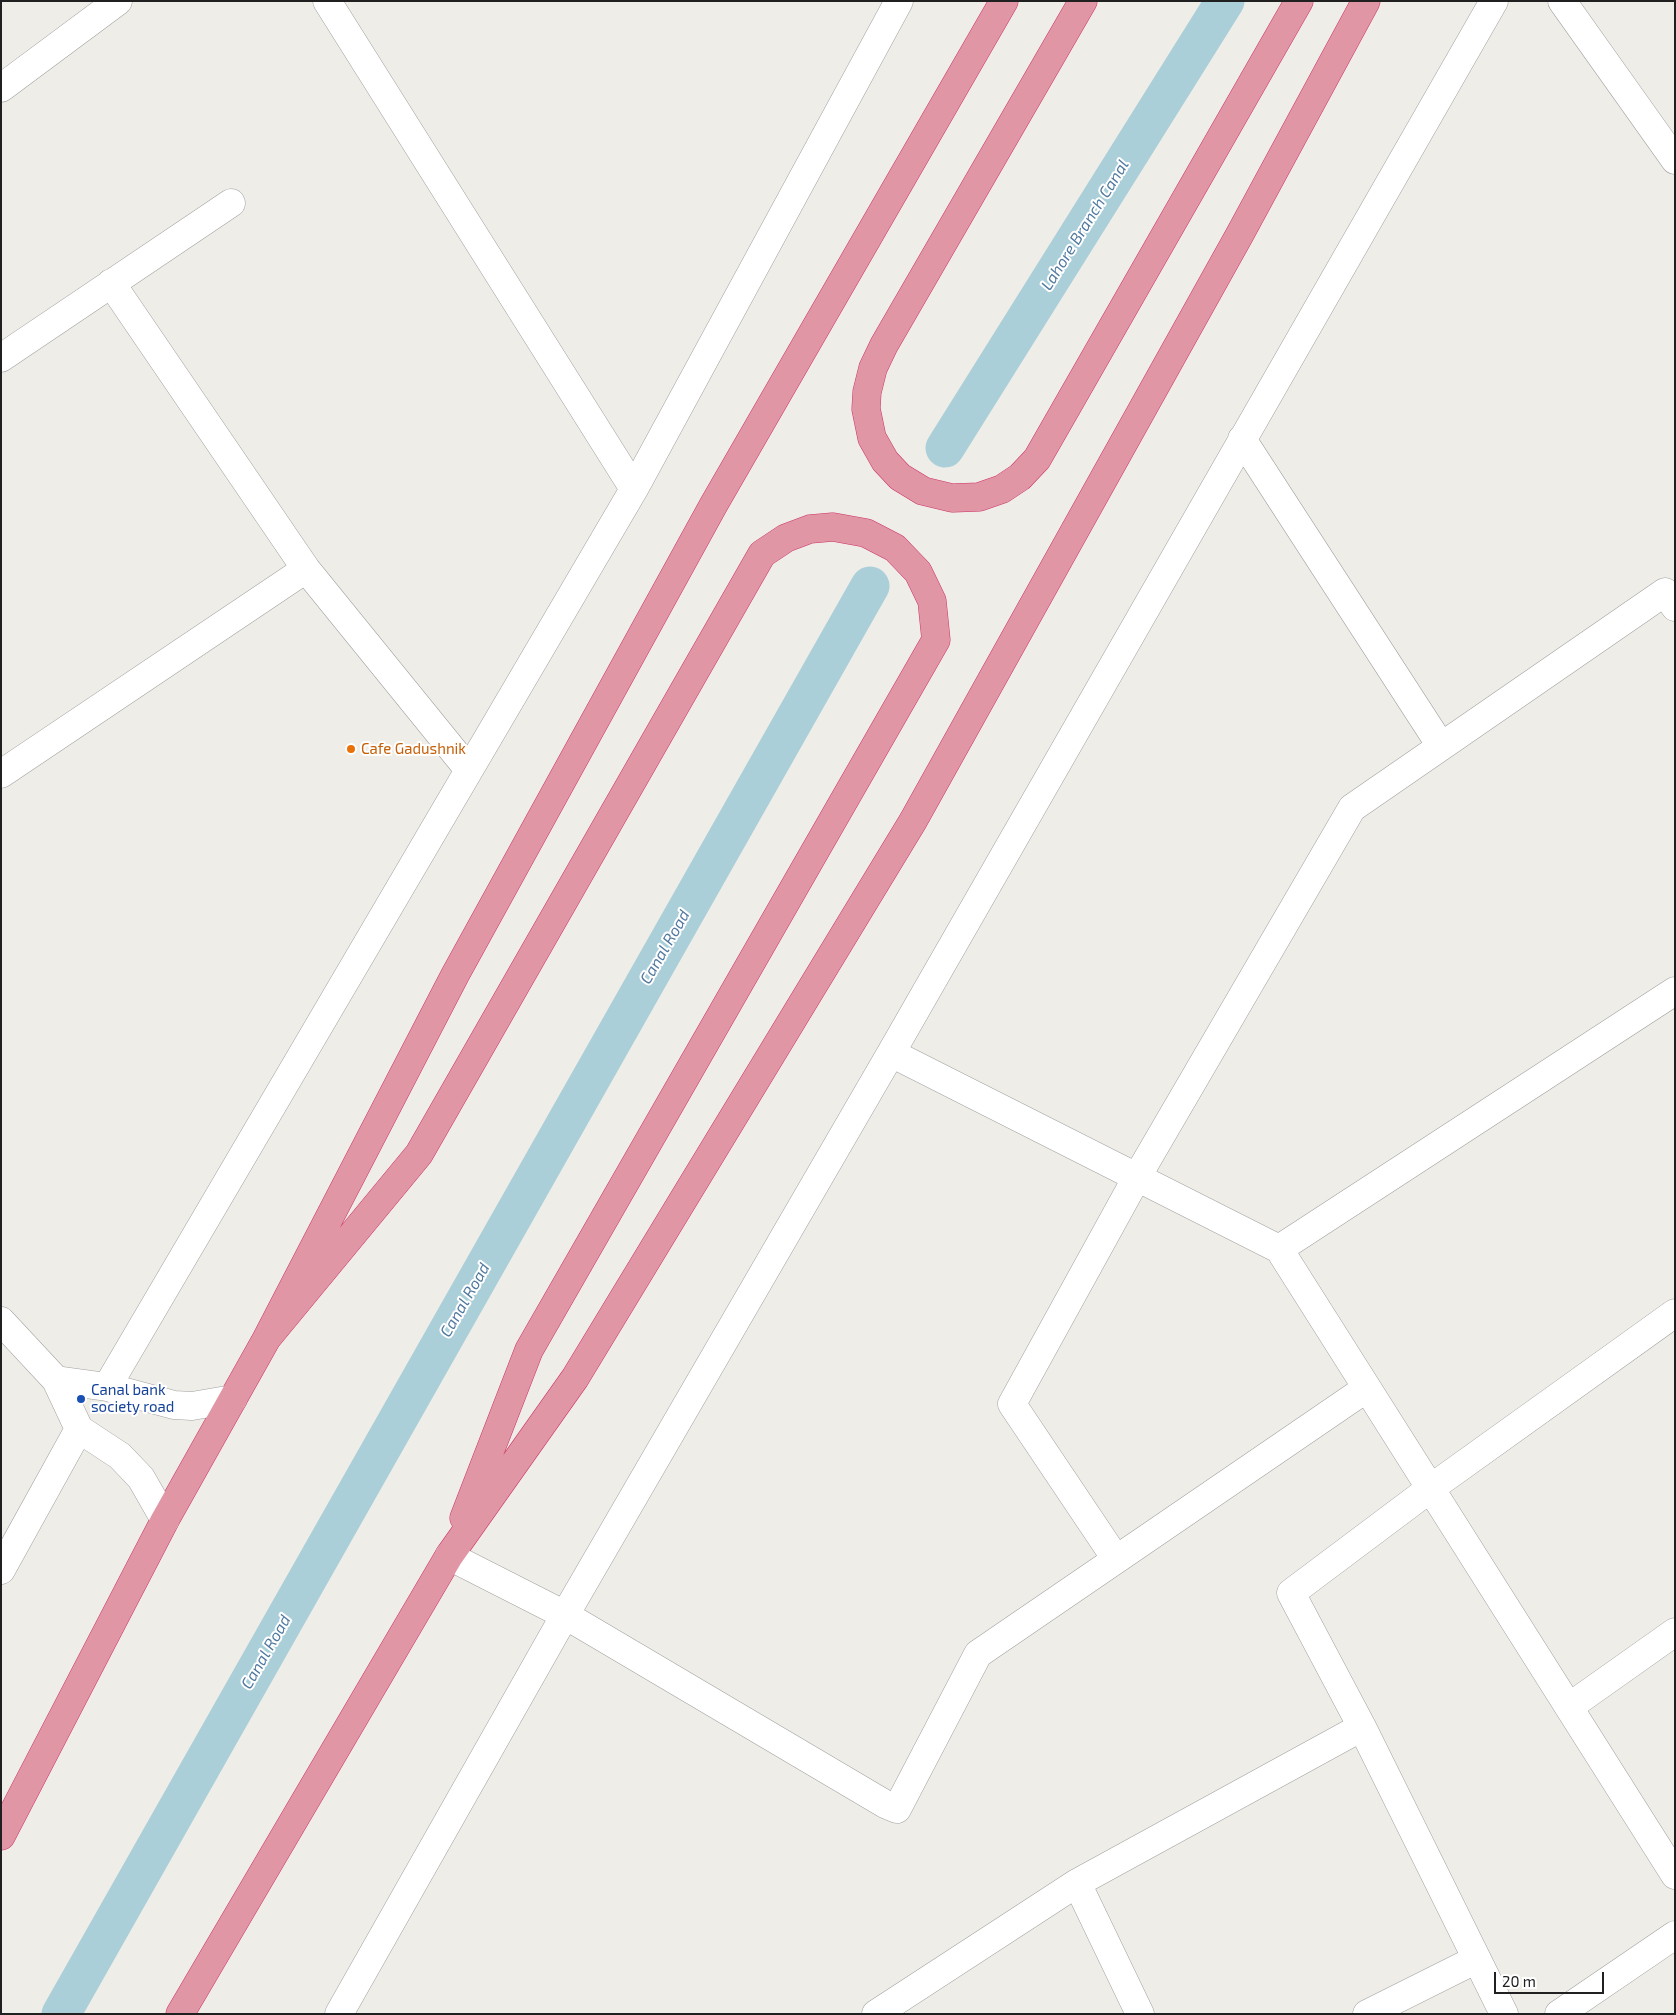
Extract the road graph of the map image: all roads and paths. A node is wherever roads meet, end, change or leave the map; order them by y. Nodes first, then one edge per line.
1 (118, 1) edge
2 (326, 1) edge
3 (899, 1) edge
4 (1004, 1) edge
5 (1082, 1) edge
6 (1299, 1) edge
7 (1366, 1) edge
8 (1494, 1) edge
9 (1562, 1) edge
10 (1, 88) edge
11 (1675, 160) edge
12 (231, 203) dead end
13 (112, 283) junction
14 (1, 358) edge
15 (1242, 439) junction
16 (634, 489) junction
17 (306, 569) junction
18 (1675, 607) edge
19 (1441, 746) junction
20 (469, 770) junction
21 (1, 774) edge
22 (1675, 991) edge
23 (891, 1053) junction
24 (1137, 1177) junction
25 (1279, 1248) junction
26 (1675, 1313) edge
27 (1, 1321) edge
28 (267, 1338) junction
29 (56, 1380) junction
30 (107, 1387) junction
31 (1367, 1388) junction
32 (232, 1399) junction
33 (79, 1429) junction
34 (1431, 1488) junction
35 (165, 1520) junction
36 (449, 1556) junction
37 (1116, 1559) junction
38 (1, 1570) edge
39 (565, 1615) junction
40 (1675, 1632) edge
41 (1569, 1707) junction
42 (1362, 1727) junction
43 (1, 1836) edge
44 (1675, 1875) edge
45 (1077, 1883) junction
46 (1675, 1935) edge
47 (1477, 1959) junction
48 (180, 2014) edge
49 (339, 2014) edge
50 (876, 2014) edge
51 (1140, 2014) edge
52 (1367, 2014) edge
53 (1504, 2014) edge
54 (1559, 2014) edge

1 - 10 street
2 - 16 street
3 - 16 street
4 - 28 highway
5 - 6 highway
7 - 36 highway
8 - 15 street
9 - 11 street
12 - 13 street
13 - 14 street
13 - 17 street
15 - 19 street
15 - 23 street
16 - 20 street
17 - 20 street
17 - 21 street
18 - 19 street
19 - 24 street
20 - 30 street
22 - 25 street
23 - 24 street
23 - 39 street
24 - 25 street
24 - 37 street
25 - 31 street
26 - 34 street
27 - 29 street
28 - 32 highway
28 - 36 highway
29 - 30 street
29 - 33 street
30 - 32 street
31 - 34 street
31 - 37 street
32 - 35 highway
33 - 35 street
33 - 38 street
34 - 41 street
34 - 42 street
35 - 43 highway
36 - 39 street
36 - 48 highway
37 - 39 street
39 - 49 street
40 - 41 street
41 - 44 street
42 - 45 street
42 - 47 street
45 - 50 street
45 - 51 street
46 - 54 street
47 - 52 street
47 - 53 street

